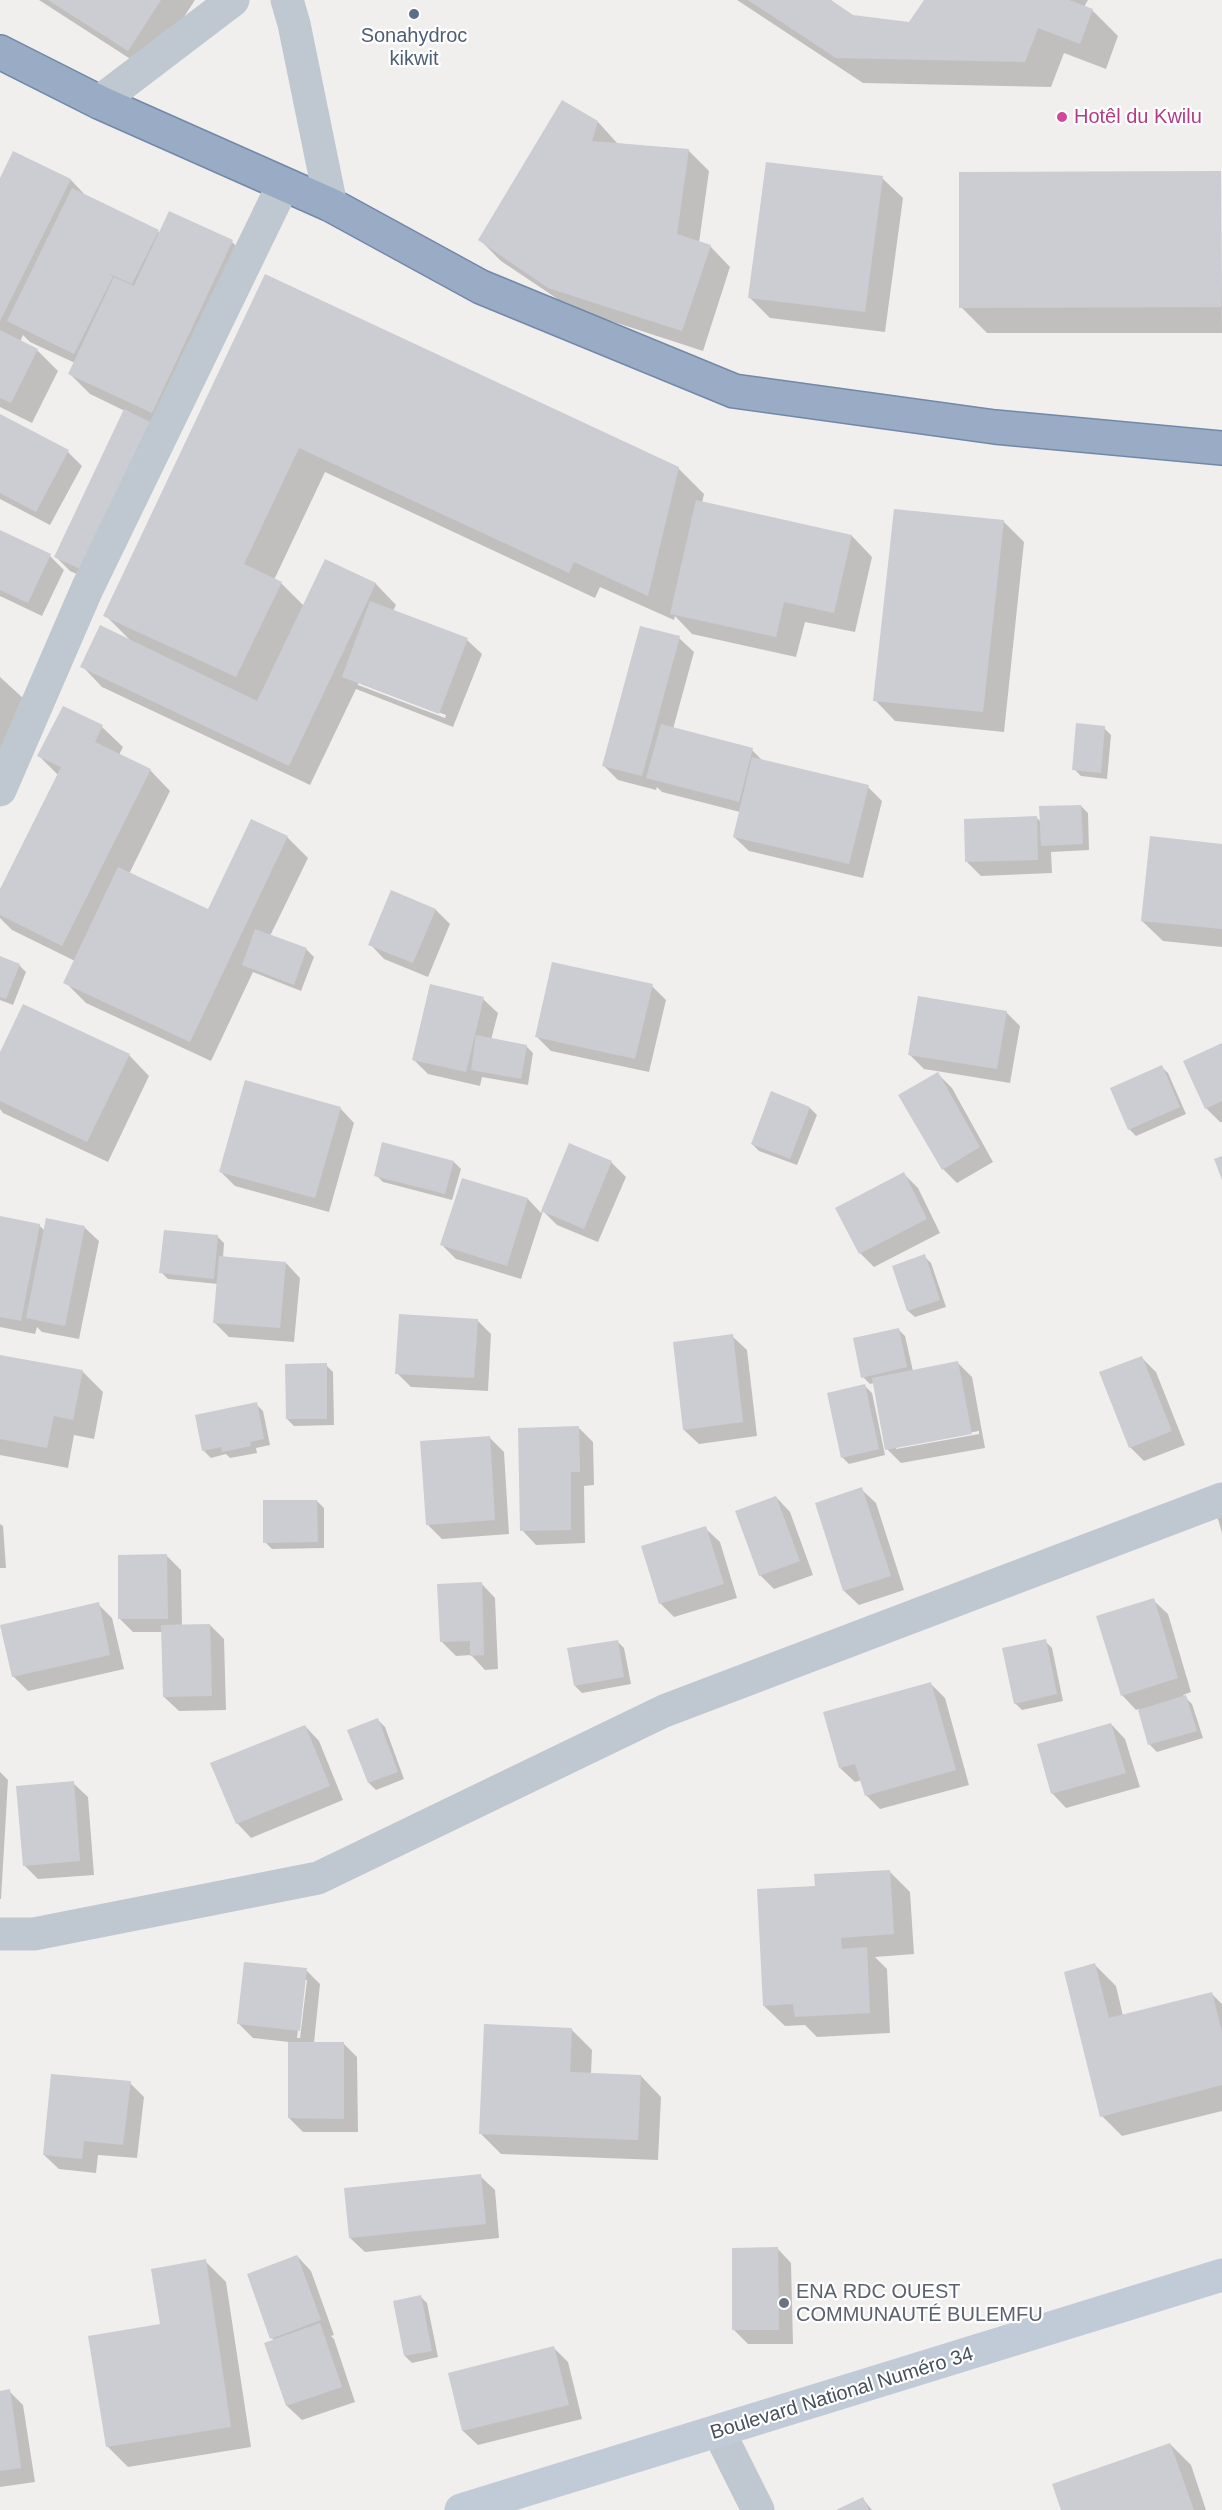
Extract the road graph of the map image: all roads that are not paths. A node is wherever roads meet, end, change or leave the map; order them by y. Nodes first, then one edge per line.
1 (232, 0) edge
2 (287, 0) edge
3 (0, 52) edge
4 (99, 102) junction
5 (283, 185) junction
6 (331, 205) junction
7 (1222, 448) edge
8 (0, 790) edge
9 (1222, 1499) edge
10 (0, 1934) edge
11 (1222, 2275) edge
12 (719, 2432) junction
13 (461, 2510) edge
14 (758, 2510) edge

1 - 4 street
2 - 6 street
3 - 4 highway
4 - 5 highway
5 - 6 highway
5 - 8 street
6 - 7 highway
9 - 10 street
11 - 12 main road, Boulevard National Numéro 34
12 - 13 main road, Boulevard National Numéro 34
12 - 14 street

